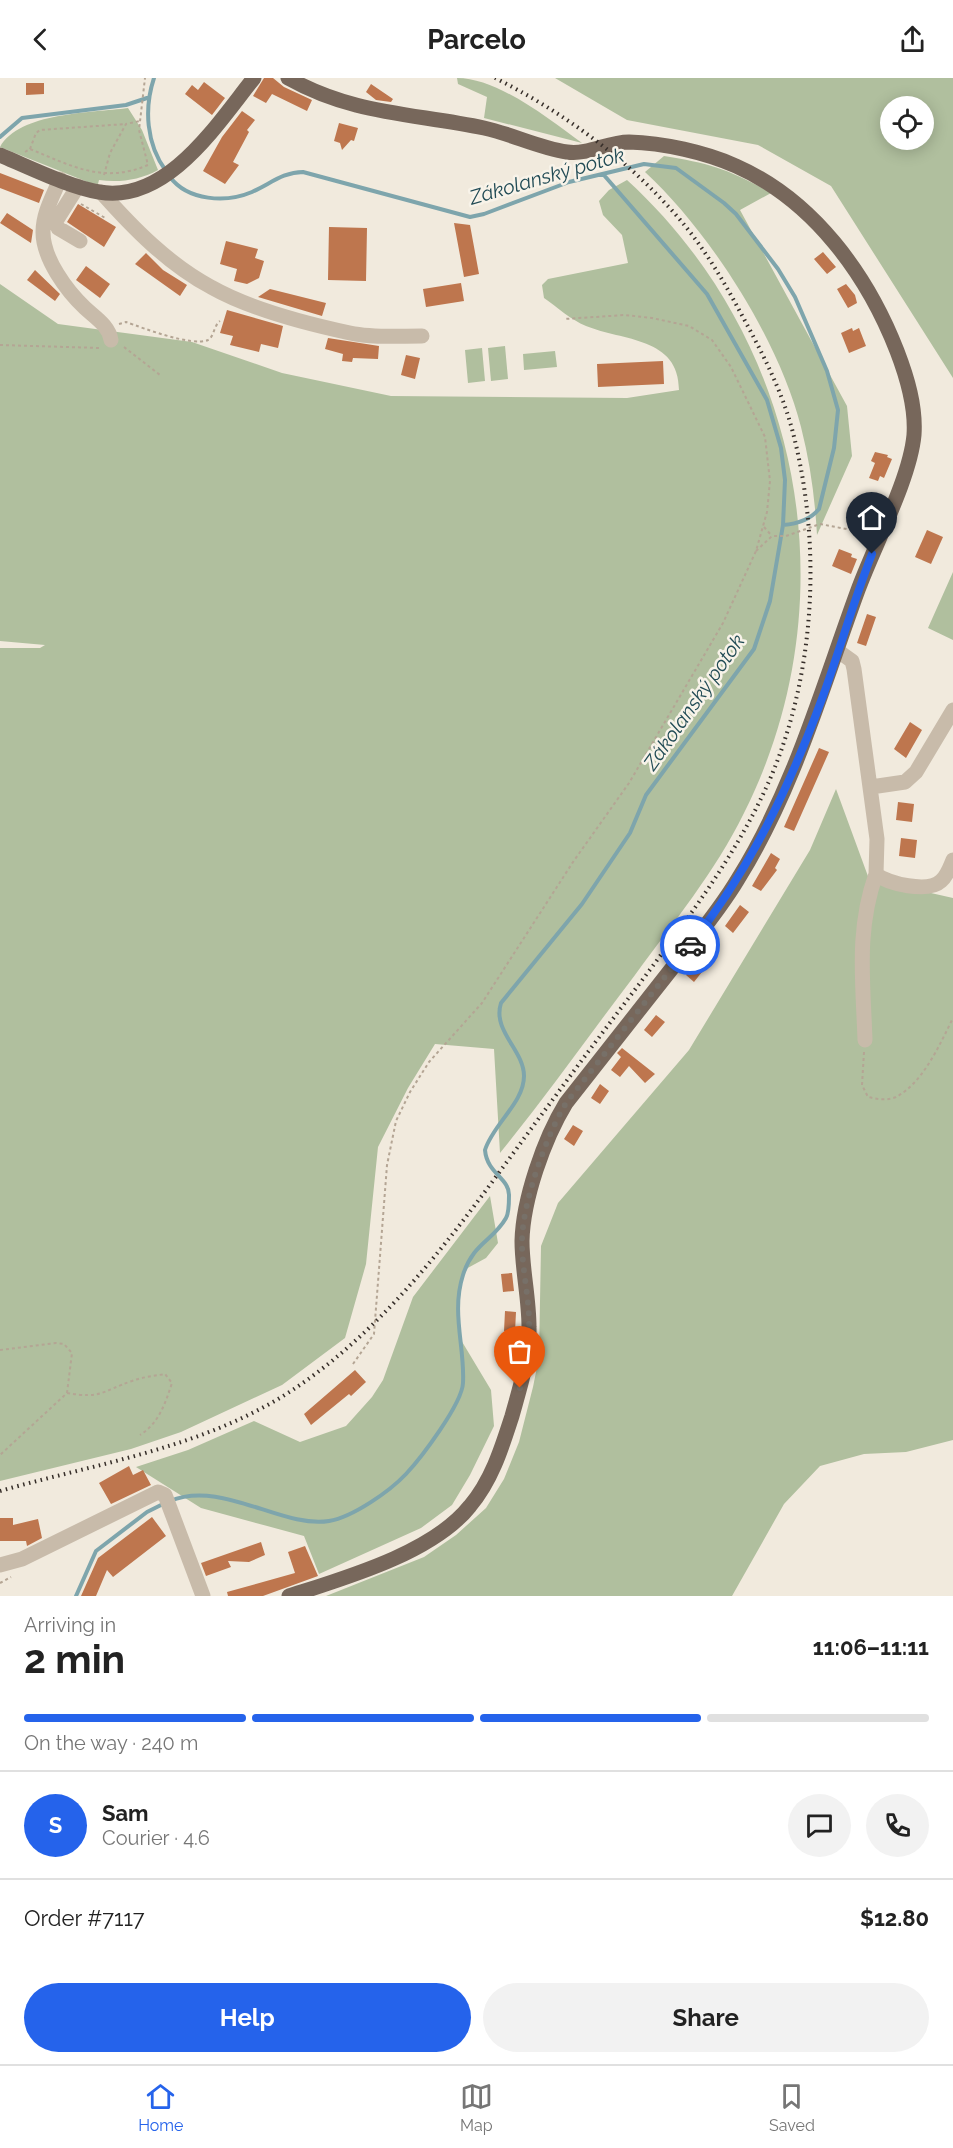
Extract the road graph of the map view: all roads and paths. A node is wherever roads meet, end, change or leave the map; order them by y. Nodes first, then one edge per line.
1 (145, 78) edge
2 (254, 78) edge
3 (288, 78) edge
4 (140, 121) junction
5 (126, 124) junction
6 (30, 149) junction
7 (7, 158) edge
8 (104, 175) junction
9 (60, 179) junction
10 (78, 186) junction
11 (101, 192) junction
12 (80, 241) dead end
13 (564, 319) dead end
14 (220, 321) dead end
15 (126, 322) dead end
16 (422, 336) dead end
17 (111, 338) junction
18 (0, 345) edge
19 (160, 375) dead end
20 (763, 527) junction
21 (773, 536) junction
22 (879, 536) junction
23 (756, 551) junction
24 (838, 651) junction
25 (953, 710) edge
26 (871, 787) junction
27 (953, 860) edge
28 (876, 874) junction
29 (953, 1018) edge
30 (865, 1040) joint
31 (0, 1350) edge
32 (353, 1364) dead end
33 (67, 1393) junction
34 (140, 1435) dead end
35 (0, 1455) edge
36 (0, 1564) edge
37 (203, 1596) edge
38 (289, 1596) edge

1 - 4 path
2 - 11 main road
3 - 22 main road
4 - 5 path
4 - 8 path
5 - 6 path
5 - 8 path
6 - 7 path
6 - 8 path
7 - 9 main road
8 - 11 path
9 - 10 main road
9 - 17 street
10 - 11 main road
10 - 12 street
11 - 16 street
13 - 20 path
14 - 15 path
17 - 18 path
17 - 19 path
20 - 21 path
20 - 23 path
21 - 22 path
21 - 23 path
22 - 24 main road
23 - 32 path
24 - 26 street
24 - 38 main road
25 - 26 street
26 - 28 street
27 - 28 street
28 - 30 street
29 - 30 path
31 - 33 path
33 - 34 path
33 - 35 path
36 - 37 street

